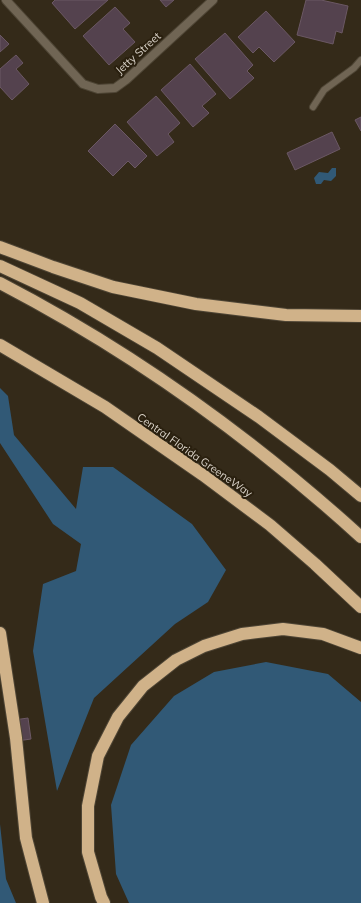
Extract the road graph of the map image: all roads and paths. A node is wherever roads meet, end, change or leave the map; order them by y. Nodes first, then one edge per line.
1 (6, 0) edge
2 (213, 0) edge
3 (361, 60) edge
4 (313, 107) dead end
5 (0, 247) edge
6 (0, 266) edge
7 (0, 283) edge
8 (361, 316) edge
9 (0, 345) edge
10 (361, 496) edge
11 (361, 537) edge
12 (361, 607) edge
13 (0, 633) edge
14 (361, 648) edge
15 (43, 903) edge
16 (104, 903) edge

1 - 2 street, Jetty Street
3 - 4 lane
5 - 8 highway
6 - 10 highway
7 - 11 highway
9 - 12 highway, Central Florida GreeneWay
13 - 15 highway
14 - 16 highway

